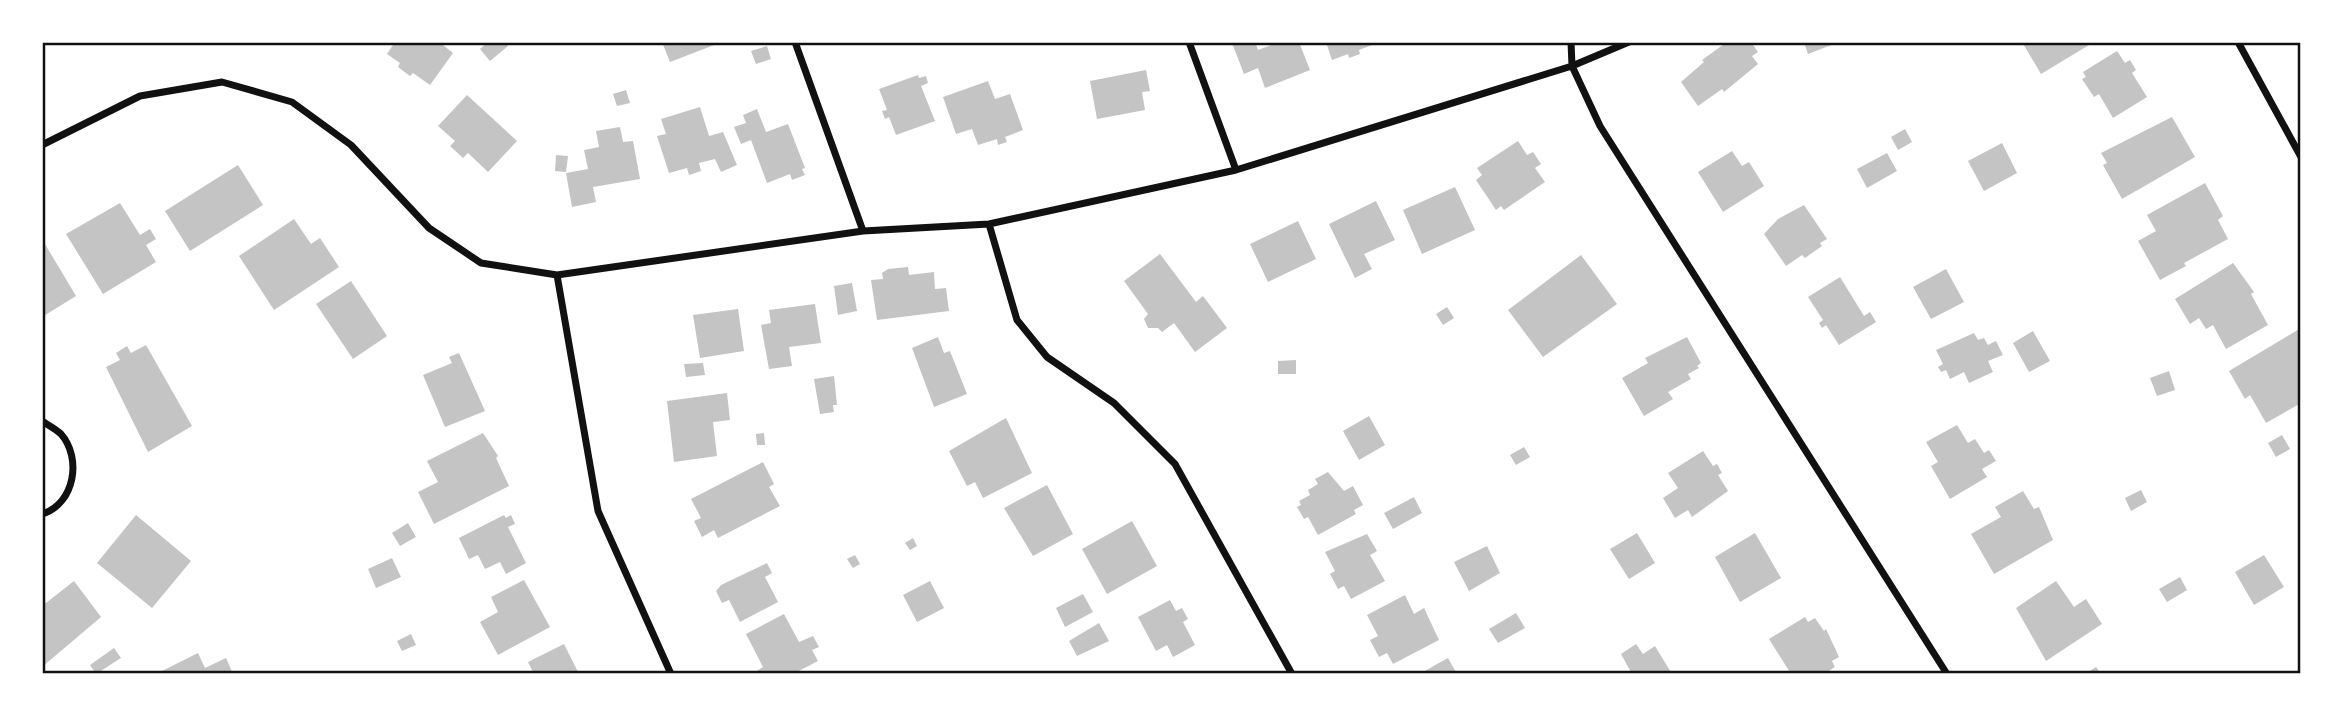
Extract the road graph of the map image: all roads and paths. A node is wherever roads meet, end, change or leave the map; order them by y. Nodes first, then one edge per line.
1 (795, 42) edge
2 (1189, 42) edge
3 (1571, 42) edge
4 (1629, 42) edge
5 (2238, 42) edge
6 (1572, 66) junction
7 (42, 145) edge
8 (2301, 157) edge
9 (1236, 170) junction
10 (989, 224) junction
11 (863, 231) junction
12 (557, 275) junction
13 (42, 421) edge
14 (42, 514) edge
15 (671, 674) edge
16 (1292, 674) edge
17 (1947, 674) edge

1 - 11 street
2 - 9 street
3 - 6 street
4 - 6 street
5 - 8 street
6 - 9 street
6 - 17 street
7 - 12 street
9 - 10 street
10 - 11 street
10 - 16 street
11 - 12 street
12 - 15 street
13 - 14 street

